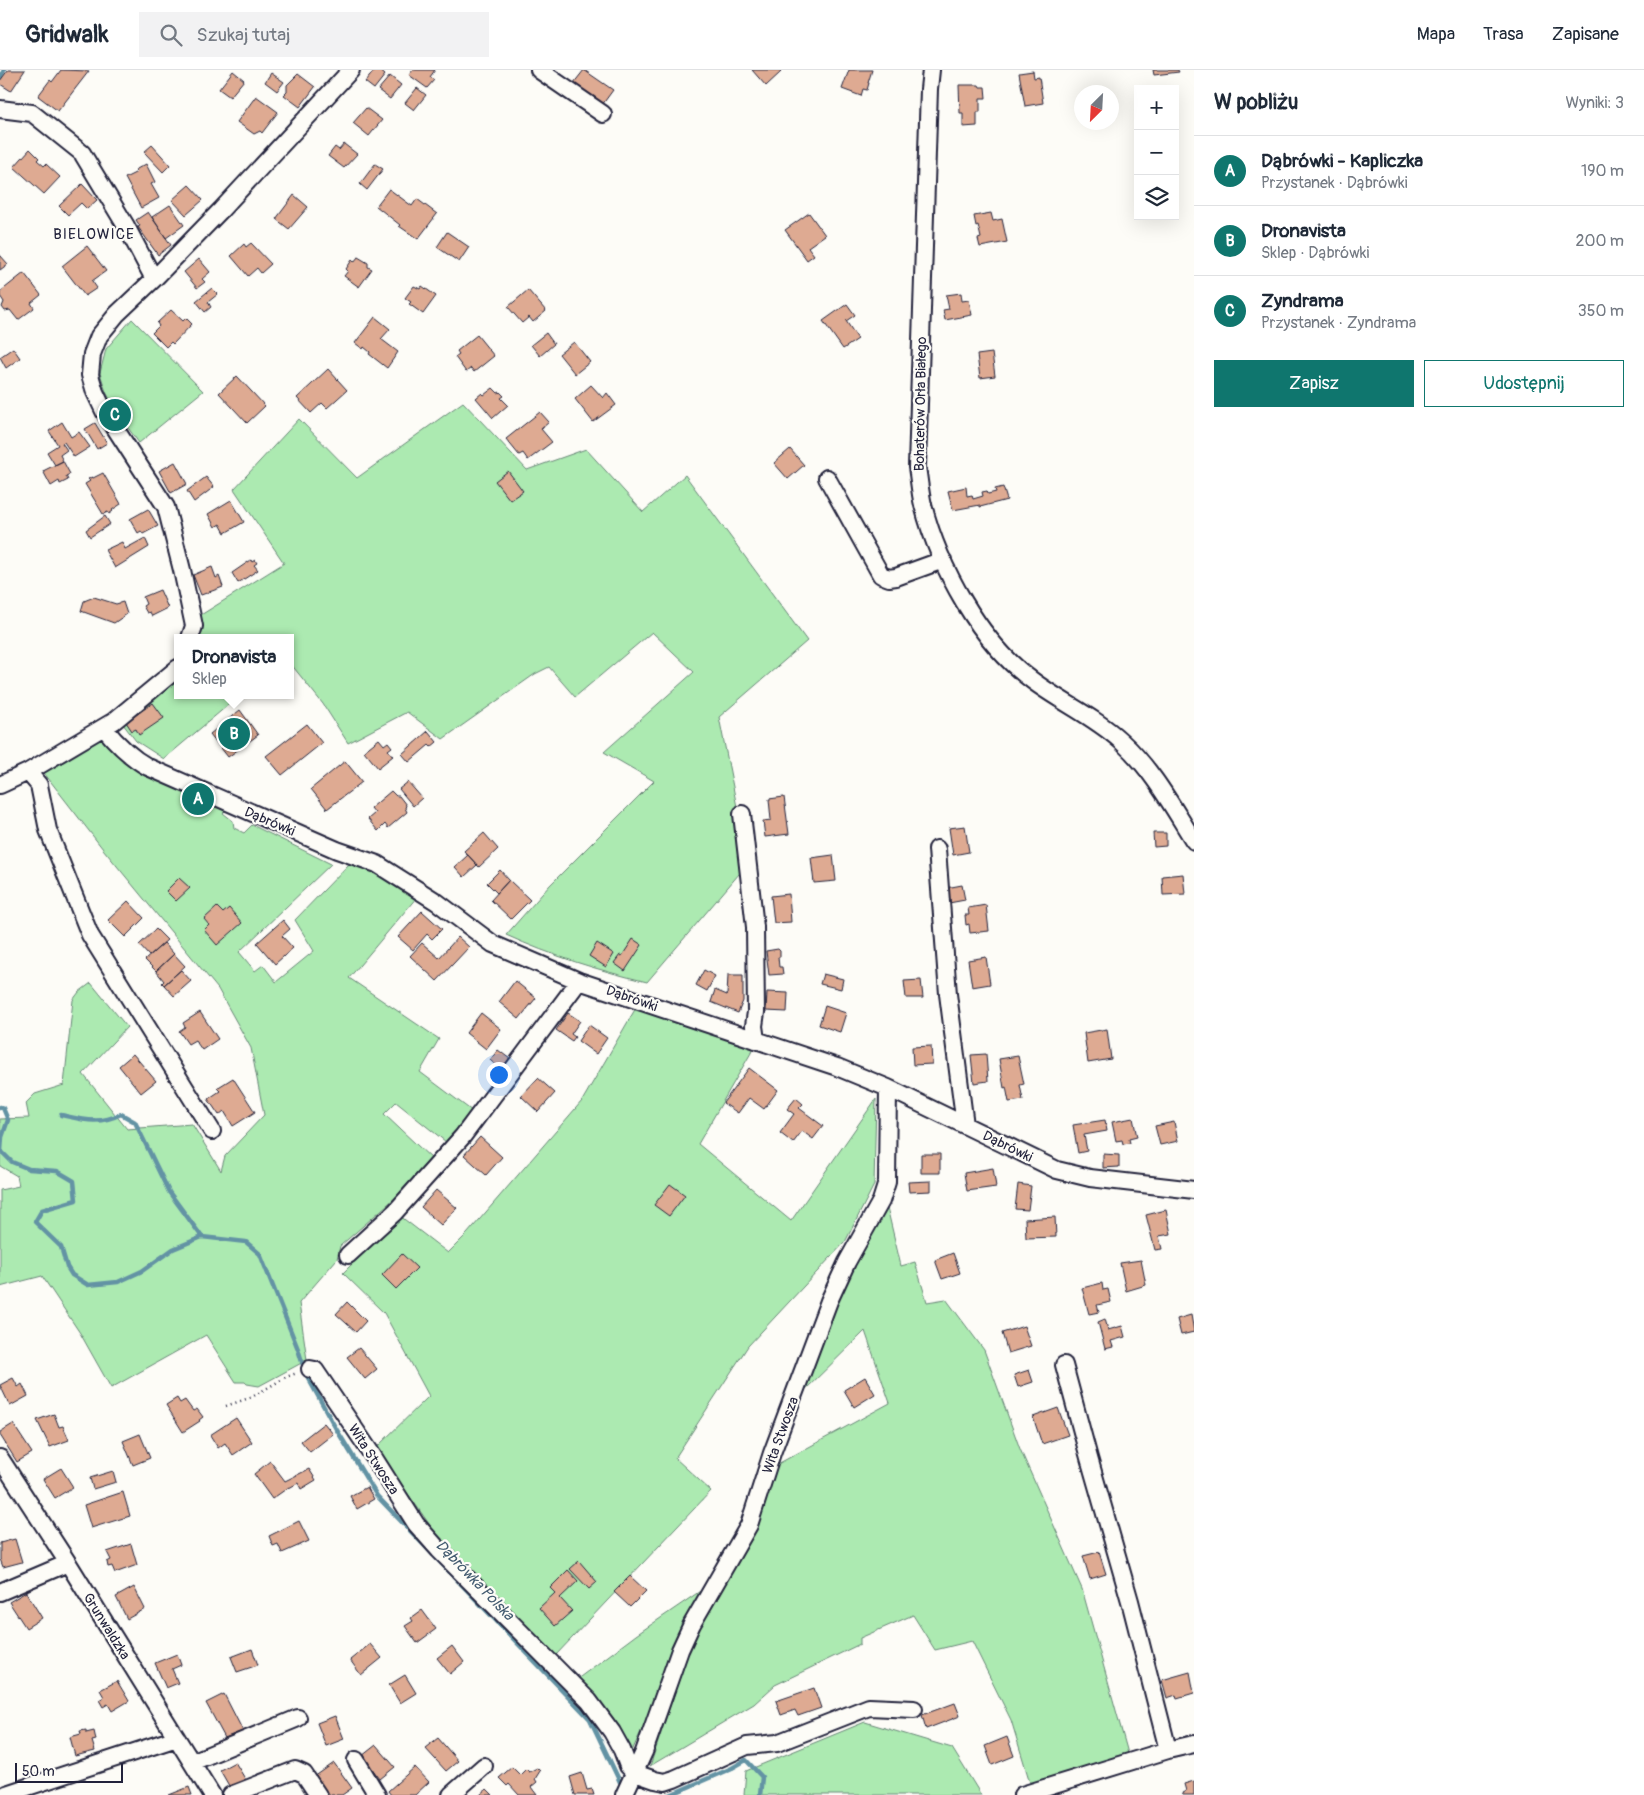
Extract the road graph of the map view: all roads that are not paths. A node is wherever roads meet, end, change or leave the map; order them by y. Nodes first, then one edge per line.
1 (351, 70) edge
2 (538, 70) edge
3 (931, 70) edge
4 (0, 109) edge
5 (603, 114) dead end
6 (154, 279) junction
7 (827, 478) dead end
8 (943, 560) junction
9 (191, 634) edge
10 (174, 671) edge
11 (104, 728) junction
12 (28, 772) junction
13 (0, 785) edge
14 (742, 814) dead end
15 (1194, 841) edge
16 (937, 849) dead end
17 (579, 981) junction
18 (756, 1040) junction
19 (888, 1088) junction
20 (965, 1126) junction
21 (212, 1131) dead end
22 (1194, 1190) edge
23 (348, 1255) dead end
24 (1064, 1366) dead end
25 (310, 1369) road end
26 (0, 1458) edge
27 (68, 1563) junction
28 (0, 1592) edge
29 (914, 1709) dead end
30 (298, 1718) dead end
31 (177, 1738) junction
32 (1194, 1744) edge
33 (1168, 1750) junction
34 (356, 1760) dead end
35 (192, 1762) junction
36 (484, 1766) dead end
37 (630, 1783) edge
38 (6, 1794) edge
39 (212, 1795) edge
40 (231, 1795) edge
41 (318, 1795) edge
42 (377, 1795) edge
43 (450, 1795) edge
44 (1022, 1795) edge

1 - 6 street
2 - 5 street
3 - 8 street, Bohaterów Orła Białego
4 - 6 street
6 - 9 street
7 - 8 street
8 - 15 street, Bohaterów Orła Białego
10 - 11 street
11 - 12 street
11 - 17 street, Dąbrówki
12 - 13 street
12 - 21 street
14 - 18 street
16 - 20 street
17 - 18 street, Dąbrówki
17 - 23 street
18 - 19 street, Dąbrówki
19 - 20 street, Dąbrówki
19 - 37 street, Wita Stwosza
20 - 22 street, Dąbrówki
24 - 33 street
25 - 37 street, Wita Stwosza
26 - 27 street, Grunwaldzka
27 - 28 street
27 - 31 street, Grunwaldzka
29 - 37 street
30 - 35 street
31 - 35 street, Grunwaldzka
31 - 38 street
32 - 33 street
33 - 44 street
34 - 42 street
35 - 39 street, Grunwaldzka
36 - 43 street
40 - 41 street

